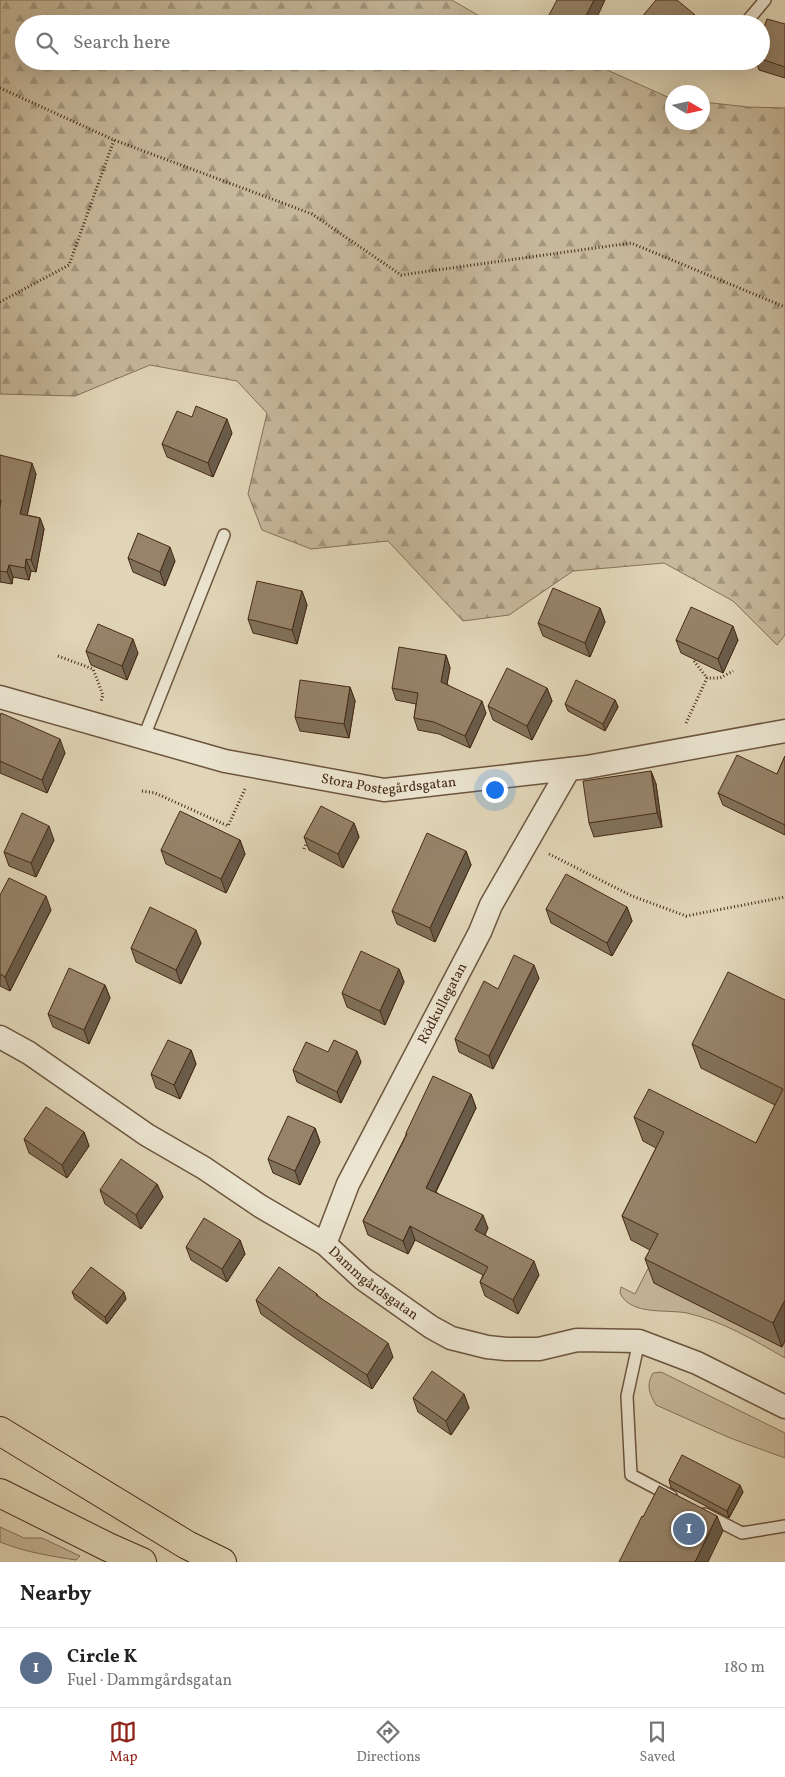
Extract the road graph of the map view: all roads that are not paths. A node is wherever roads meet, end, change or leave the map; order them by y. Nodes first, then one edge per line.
1 (765, 0) edge
2 (752, 15) edge
3 (224, 536) dead end
4 (0, 697) edge
5 (785, 731) edge
6 (143, 739) junction
7 (569, 769) junction
8 (0, 1037) edge
9 (325, 1244) junction
10 (639, 1341) junction
11 (785, 1408) edge
12 (0, 1431) edge
13 (0, 1493) edge
14 (785, 1526) edge
15 (142, 1562) edge
16 (222, 1562) edge

1 - 2 lane
3 - 6 lane
4 - 6 street, Stora Postegårdsgatan
5 - 7 street, Stora Postegårdsgatan
6 - 7 street, Stora Postegårdsgatan
7 - 9 street, Rödkullegatan
8 - 9 street, Dammgårdsgatan
9 - 10 street, Dammgårdsgatan
10 - 11 street, Dammgårdsgatan
10 - 14 lane
12 - 16 highway
13 - 15 highway

